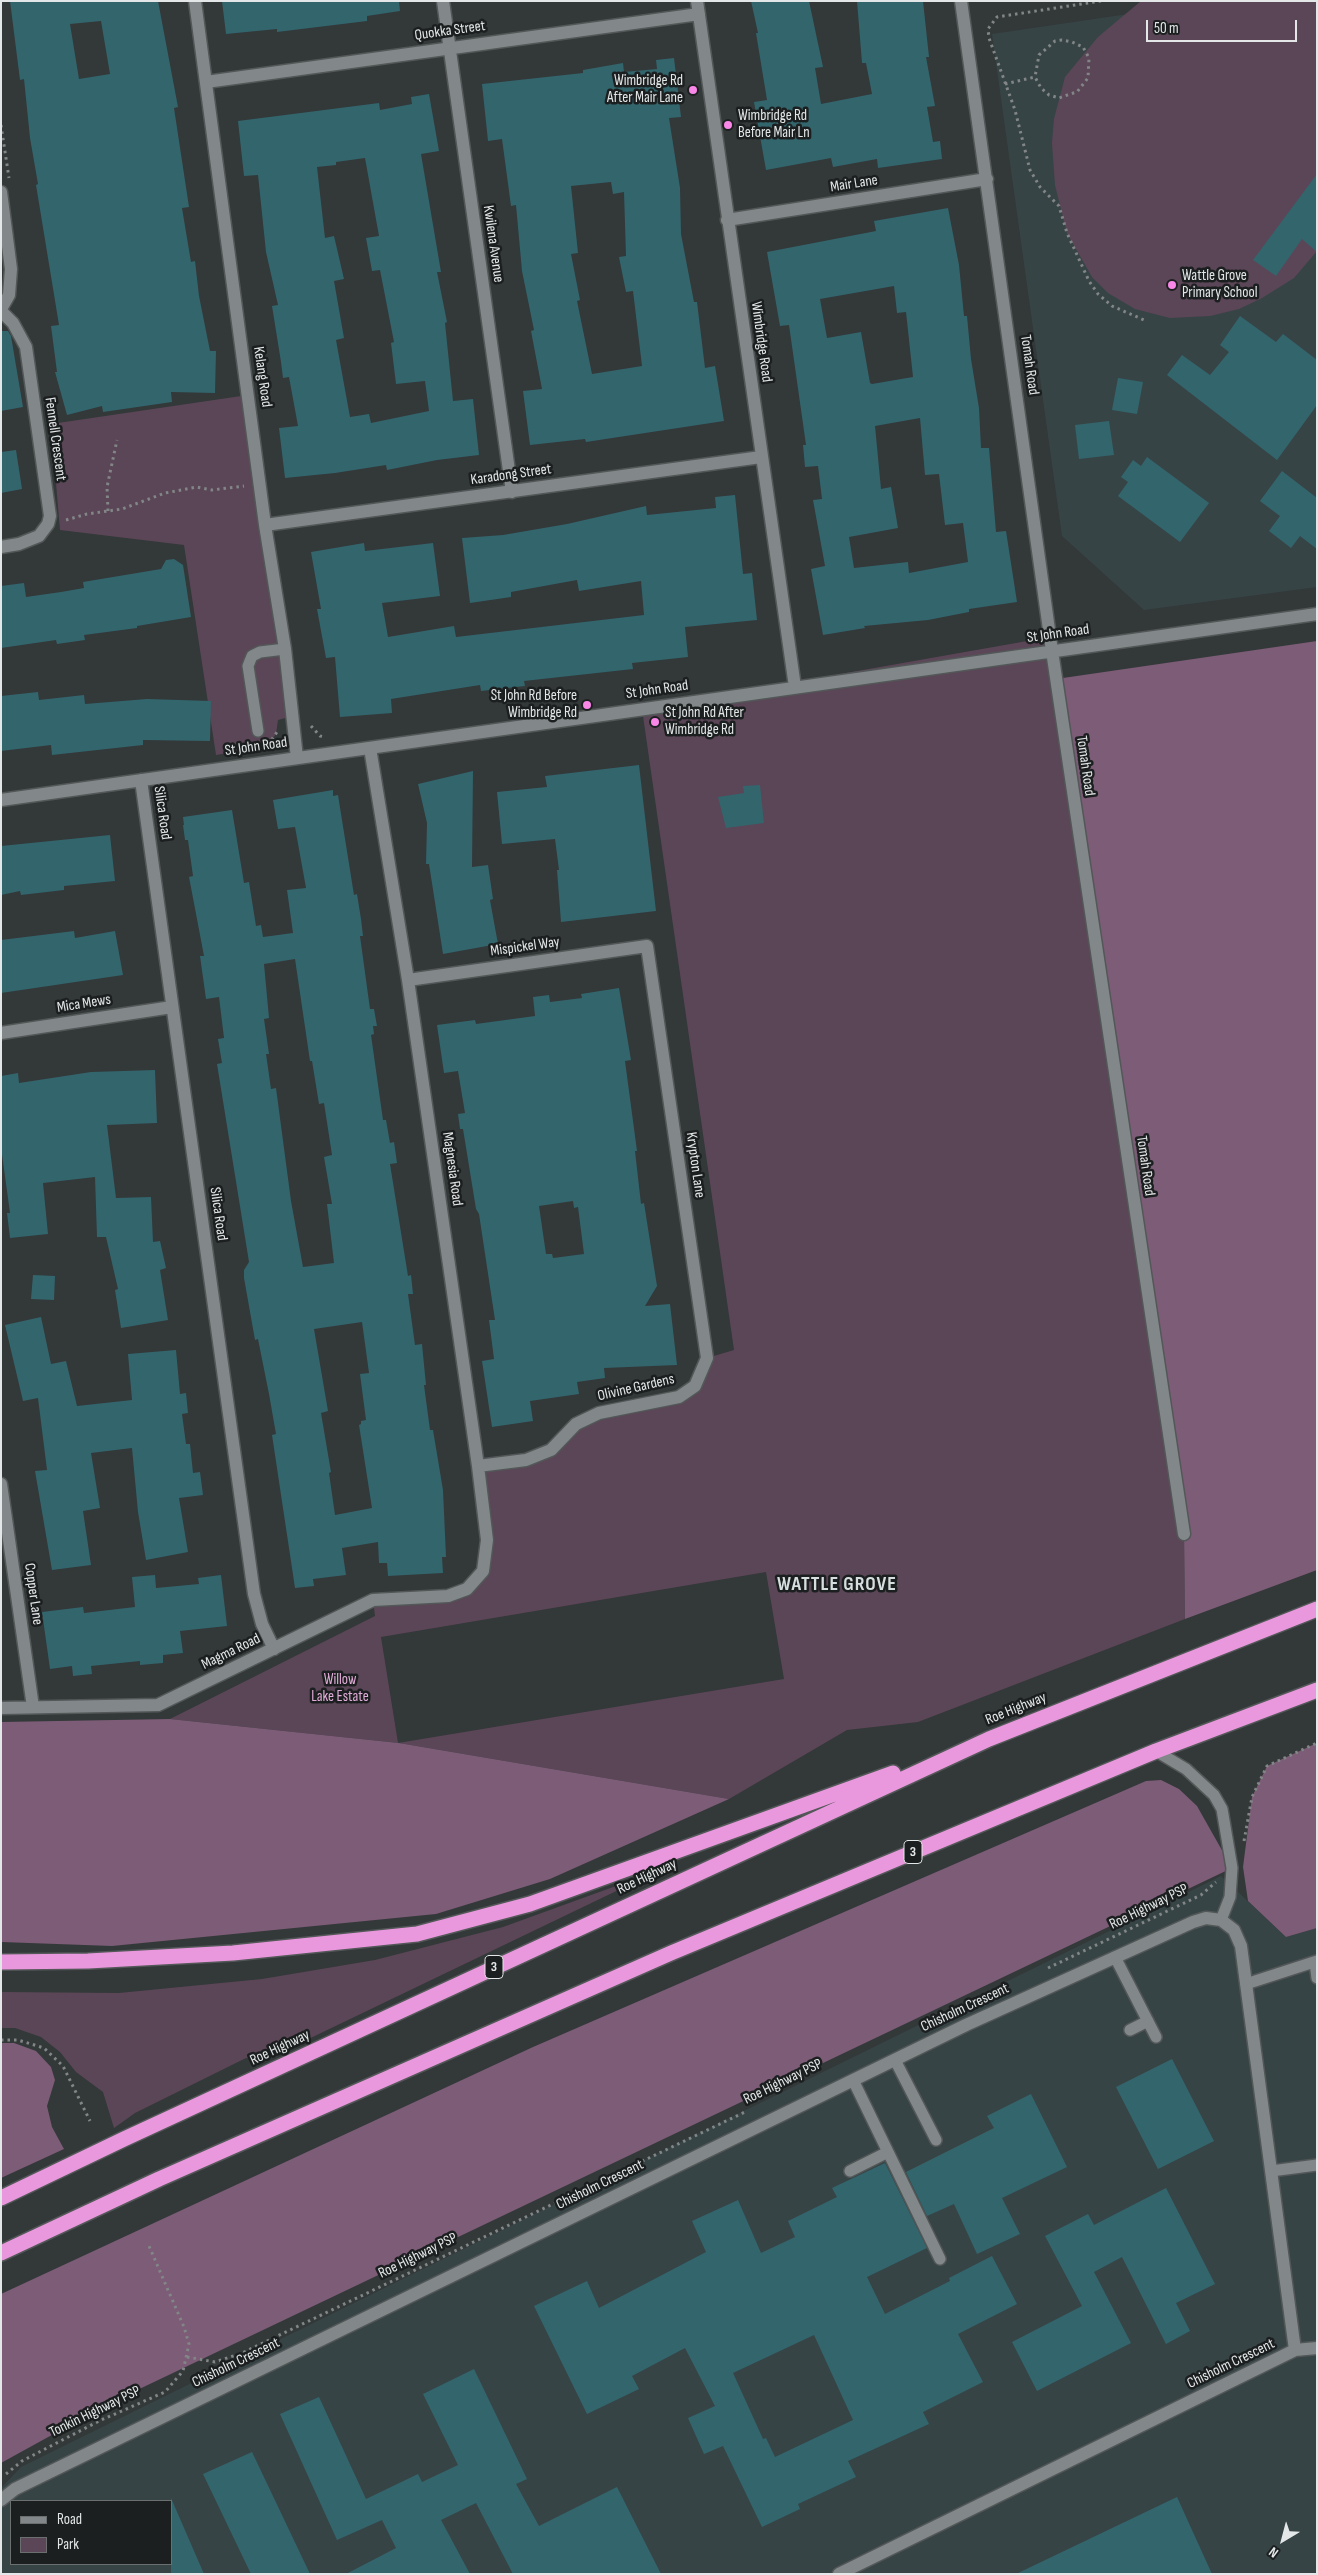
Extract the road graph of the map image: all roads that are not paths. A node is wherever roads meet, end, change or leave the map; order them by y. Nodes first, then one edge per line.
1 (195, 1) edge
2 (443, 1) edge
3 (961, 1) edge
4 (698, 8) edge
5 (449, 47) junction
6 (206, 82) junction
7 (987, 179) junction
8 (1, 192) edge
9 (727, 220) junction
10 (1, 310) edge
11 (761, 457) junction
12 (512, 492) junction
13 (265, 525) junction
14 (1, 547) edge
15 (1317, 614) edge
16 (284, 649) junction
17 (1052, 651) junction
18 (795, 687) junction
19 (258, 731) dead end
20 (370, 748) junction
21 (297, 758) junction
22 (141, 780) junction
23 (1, 800) edge
24 (647, 946) joint
25 (408, 980) junction
26 (172, 1007) junction
27 (1, 1033) edge
28 (695, 1386) joint
29 (478, 1466) junction
30 (1, 1484) edge
31 (1184, 1534) dead end
32 (467, 1589) joint
33 (1317, 1609) edge
34 (274, 1649) junction
35 (1317, 1690) edge
36 (33, 1707) junction
37 (1, 1708) edge
38 (989, 1738) junction
39 (1156, 1751) junction
40 (1221, 1920) junction
41 (1115, 1957) junction
42 (1316, 1961) edge
43 (1, 1962) edge
44 (1317, 1978) edge
45 (1246, 1984) junction
46 (1148, 2020) junction
47 (1130, 2030) dead end
48 (1156, 2037) dead end
49 (895, 2060) junction
50 (853, 2080) junction
51 (936, 2140) dead end
52 (888, 2152) junction
53 (1317, 2165) edge
54 (850, 2170) dead end
55 (1271, 2171) junction
56 (1, 2198) edge
57 (3, 2252) edge
58 (940, 2259) dead end
59 (1317, 2348) edge
60 (1295, 2350) junction
61 (1, 2500) edge
62 (839, 2574) edge

1 - 6 street, Kelang Road
2 - 5 street, Kwilena Avenue
3 - 7 street, Tomah Road
4 - 5 street, Quokka Street
4 - 9 street, Wimbridge Road
5 - 6 street, Quokka Street
5 - 12 street, Kwilena Avenue
6 - 13 street, Kelang Road
7 - 9 street, Mair Lane
7 - 17 street, Tomah Road
8 - 10 street, Fennell Crescent
9 - 11 street, Wimbridge Road
10 - 14 street, Fennell Crescent
11 - 12 street, Karadong Street
11 - 18 street, Wimbridge Road
12 - 13 street, Karadong Street
13 - 16 street, Kelang Road
15 - 17 street, St John Road
16 - 19 lane
16 - 21 street, Kelang Road
17 - 18 street, St John Road
17 - 31 street, Tomah Road
18 - 20 street, St John Road
20 - 21 street, St John Road
20 - 25 street, Magnesia Road
21 - 22 street, St John Road
22 - 23 street, St John Road
22 - 26 street, Silica Road
24 - 25 street, Mispickel Way
24 - 28 street, Krypton Lane
25 - 29 street, Magnesia Road
26 - 27 street, Mica Mews
26 - 34 street, Silica Road
28 - 29 street, Olivine Gardens
29 - 32 street, Magnesia Road
30 - 36 street, Copper Lane
32 - 34 street, Magma Road
33 - 38 highway, Roe Highway / 3
34 - 36 street, Magma Road
35 - 39 highway, 3
36 - 37 street, Magma Road
38 - 43 highway
38 - 56 highway, Roe Highway / 3
39 - 40 lane
39 - 57 highway, 3
40 - 41 street, Chisholm Crescent
40 - 45 street, Chisholm Crescent
41 - 46 lane
41 - 49 street, Chisholm Crescent
42 - 44 lane
42 - 45 lane
45 - 55 street, Chisholm Crescent
46 - 47 lane
46 - 48 lane
49 - 50 street, Chisholm Crescent
49 - 51 lane
50 - 52 lane
50 - 61 street, Chisholm Crescent
52 - 54 lane
52 - 58 lane
53 - 55 lane
55 - 60 street, Chisholm Crescent
59 - 60 street
60 - 62 street, Chisholm Crescent

